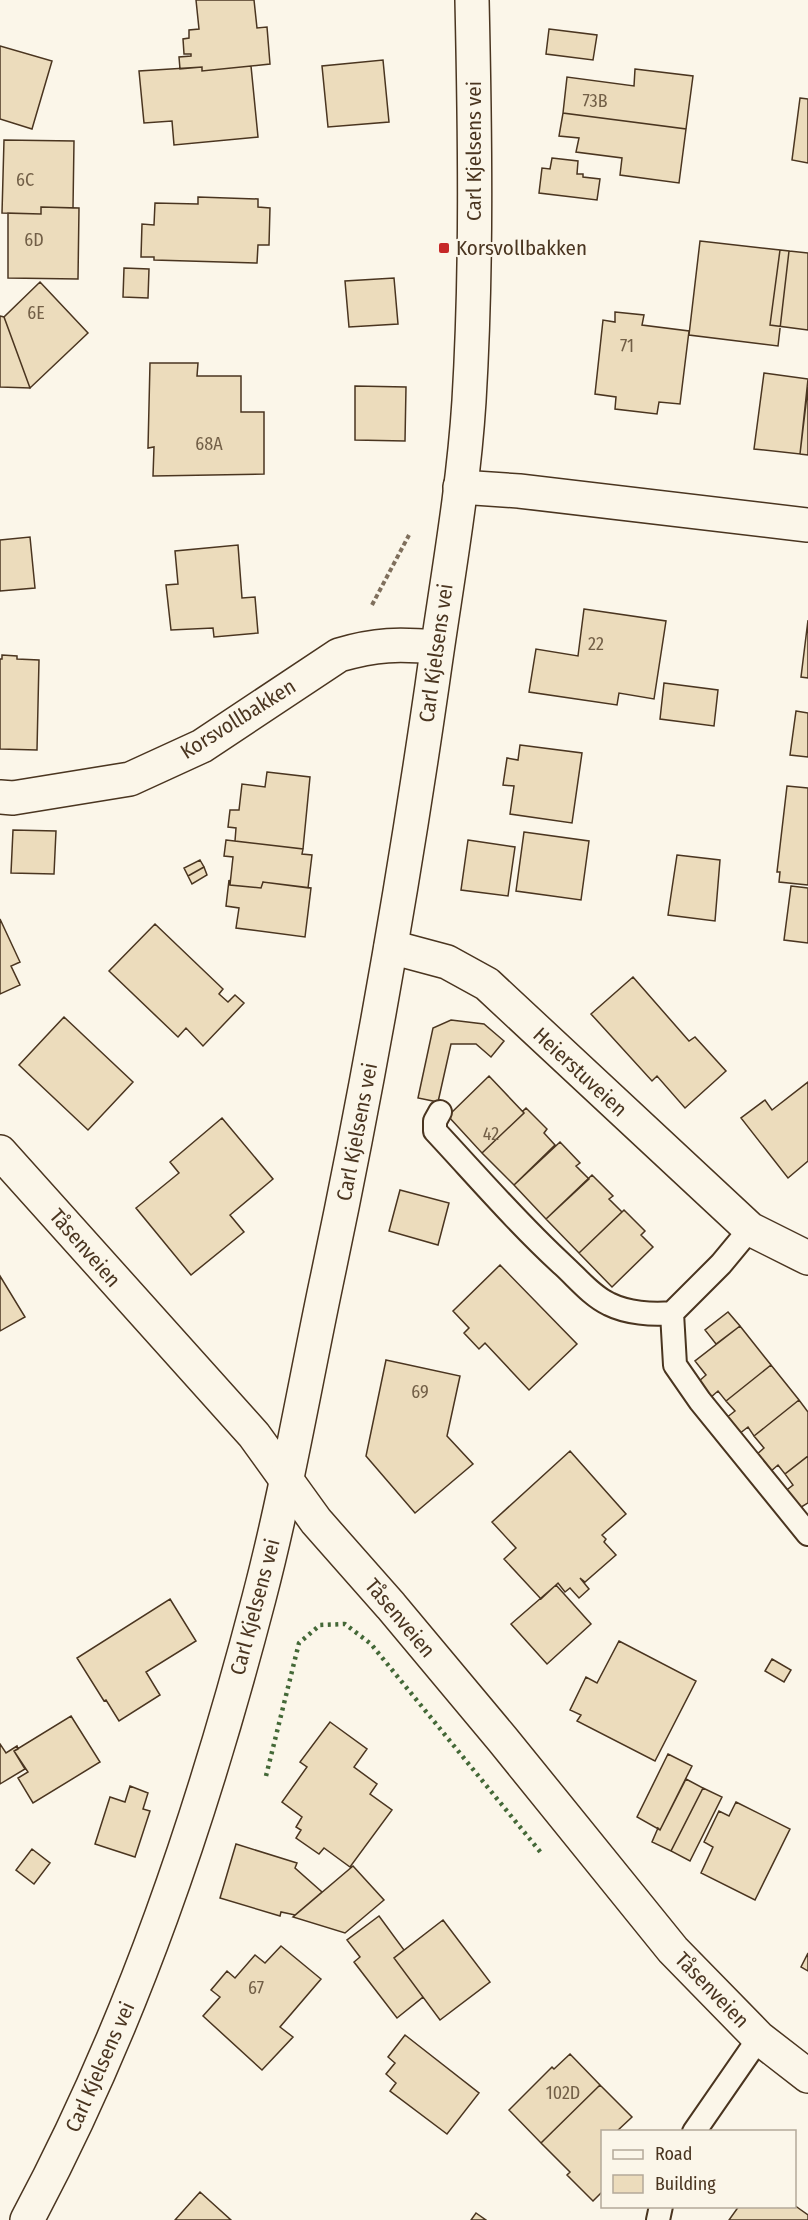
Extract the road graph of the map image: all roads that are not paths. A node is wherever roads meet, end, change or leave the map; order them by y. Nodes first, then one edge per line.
1 (472, 0) edge
2 (460, 487) junction
3 (808, 525) edge
4 (437, 647) junction
5 (0, 797) edge
6 (391, 947) junction
7 (440, 1112) dead end
8 (0, 1152) edge
9 (750, 1229) junction
10 (808, 1258) edge
11 (672, 1313) junction
12 (286, 1482) junction
13 (808, 1534) edge
14 (759, 2038) junction
15 (808, 2076) edge
16 (695, 2130) edge
17 (27, 2220) edge

1 - 2 street, Carl Kjelsens vei
2 - 3 street
2 - 4 street, Carl Kjelsens vei
4 - 5 street, Korsvollbakken
4 - 6 street, Carl Kjelsens vei
6 - 9 street, Heierstuveien
6 - 12 street, Carl Kjelsens vei
7 - 11 lane
8 - 12 street, Tåsenveien
9 - 10 street, Heierstuveien
9 - 11 lane
11 - 13 lane
12 - 14 street, Tåsenveien
12 - 17 street, Carl Kjelsens vei
14 - 15 street, Tåsenveien
14 - 16 lane

